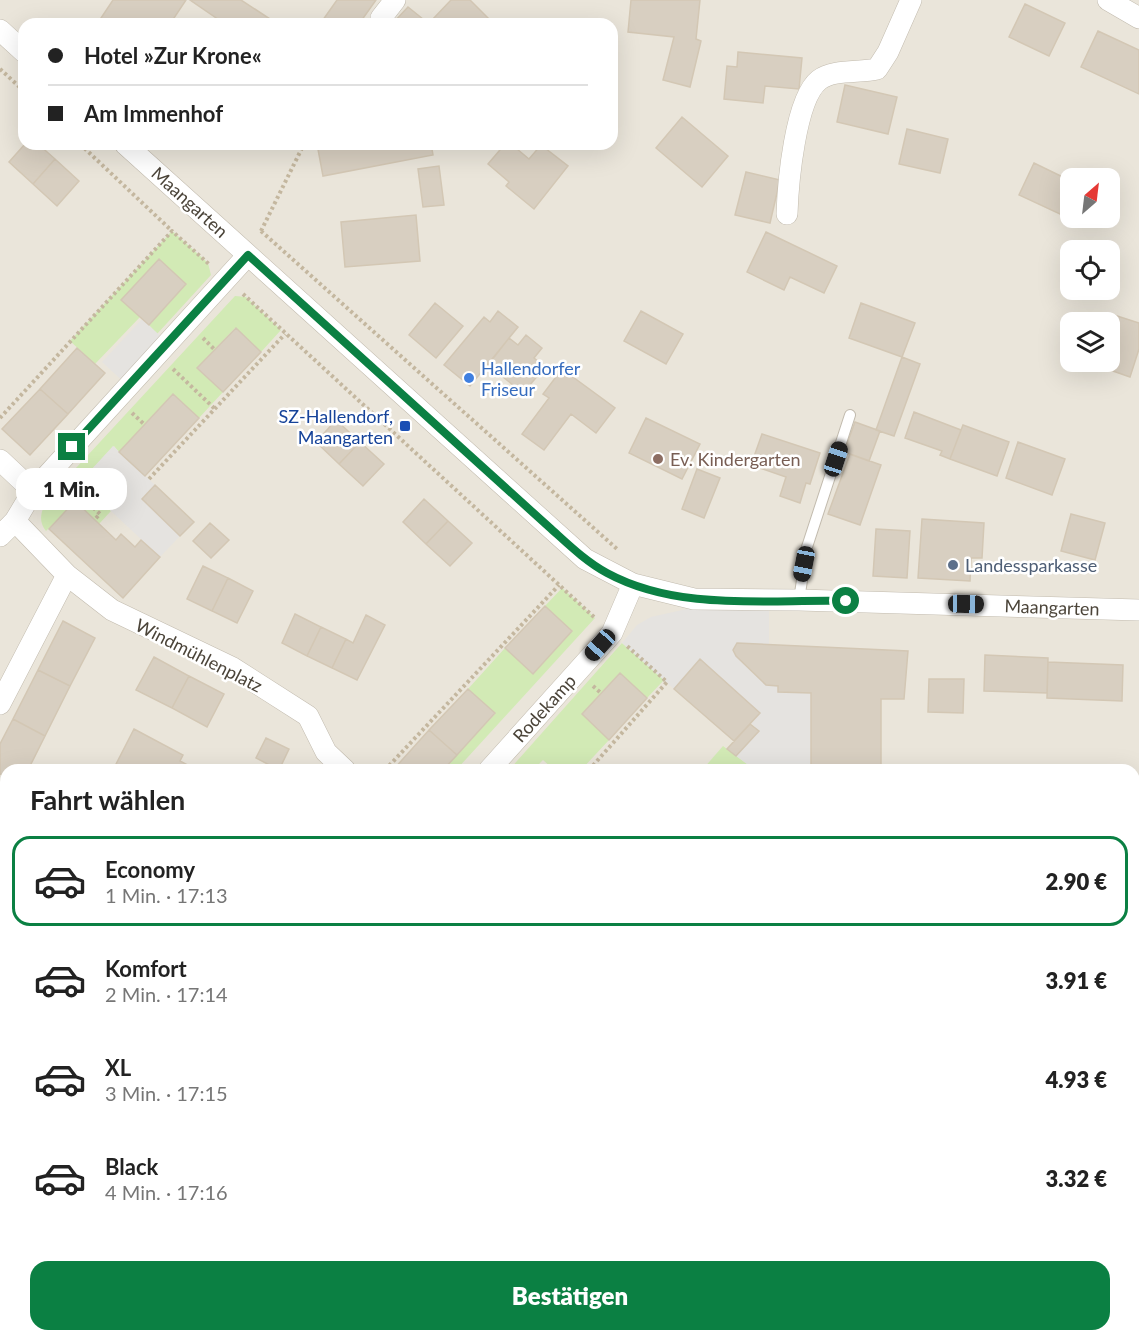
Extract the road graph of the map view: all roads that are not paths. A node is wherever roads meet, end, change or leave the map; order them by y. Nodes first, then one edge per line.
1 (395, 0) edge
2 (911, 0) edge
3 (1108, 0) edge
4 (381, 18) dead end
5 (1139, 18) edge
6 (0, 30) edge
7 (18, 46) edge
8 (133, 150) edge
9 (787, 214) dead end
10 (248, 255) junction
11 (850, 415) dead end
12 (0, 460) edge
13 (33, 491) junction
14 (15, 521) junction
15 (0, 536) edge
16 (67, 575) junction
17 (633, 585) junction
18 (798, 600) junction
19 (1139, 610) edge
20 (0, 704) edge
21 (339, 764) edge
22 (494, 764) edge

1 - 4 street
2 - 9 street
3 - 5 street
6 - 7 street
8 - 10 street, Maangarten
10 - 13 street
10 - 17 street, Maangarten
11 - 18 lane
12 - 13 street
13 - 14 street
14 - 15 street
14 - 16 street, Windmühlenplatz
16 - 20 street
16 - 21 street, Windmühlenplatz
17 - 18 street, Maangarten
17 - 22 street, Rodekamp
18 - 19 street, Maangarten

